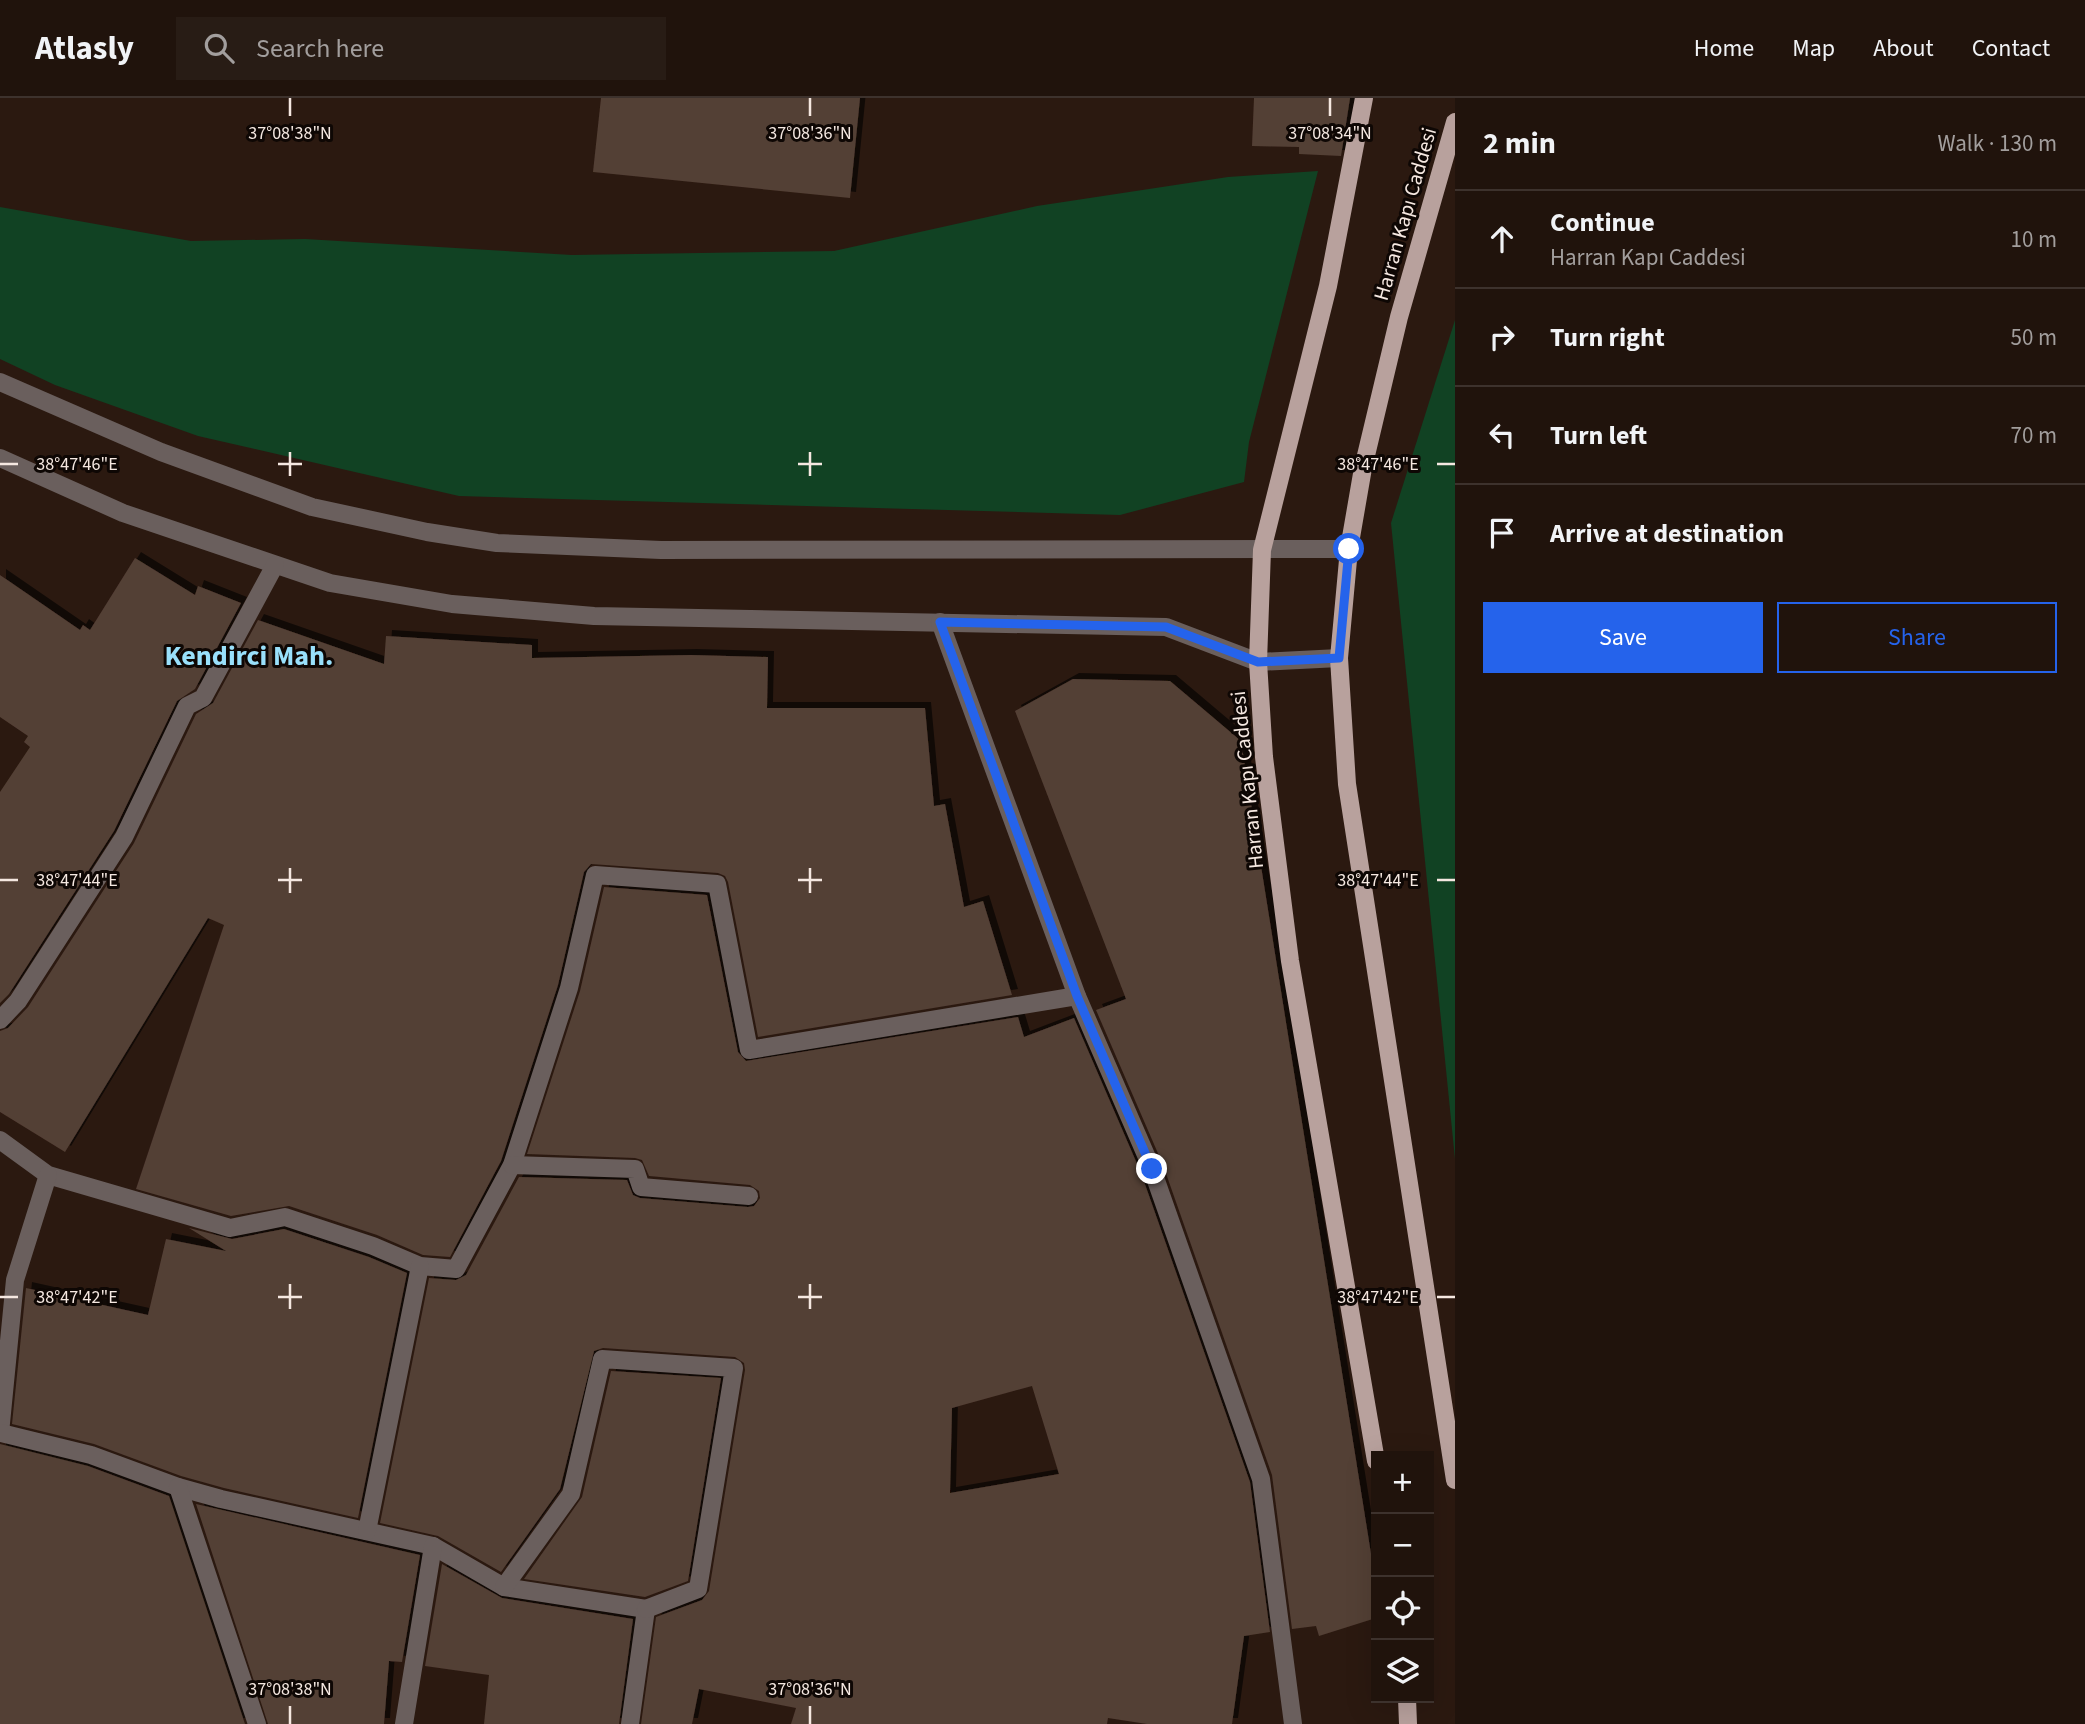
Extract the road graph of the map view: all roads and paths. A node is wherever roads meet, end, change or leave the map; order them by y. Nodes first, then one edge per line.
1 (1363, 98) edge
2 (1455, 122) edge
3 (0, 382) edge
4 (0, 458) edge
5 (1349, 549) junction
6 (1262, 550) junction
7 (275, 565) junction
8 (940, 622) junction
9 (1339, 658) junction
10 (1258, 662) junction
11 (1077, 996) junction
12 (0, 1020) edge
13 (0, 1140) edge
14 (512, 1166) junction
15 (48, 1175) junction
16 (748, 1196) dead end
17 (420, 1266) junction
18 (0, 1433) edge
19 (1374, 1451) edge
20 (1455, 1480) edge
21 (178, 1487) junction
22 (367, 1531) junction
23 (433, 1546) junction
24 (504, 1587) junction
25 (646, 1609) junction
26 (1407, 1703) edge
27 (257, 1724) edge
28 (404, 1724) edge
29 (631, 1724) edge
30 (1293, 1724) edge
31 (1408, 1724) edge

1 - 6 main road, Harran Kapı Caddesi
2 - 5 main road, Harran Kapı Caddesi
3 - 6 street
4 - 7 street
5 - 6 street
5 - 9 main road, Harran Kapı Caddesi
6 - 10 main road, Harran Kapı Caddesi
7 - 8 street
7 - 12 street
8 - 10 street
8 - 11 street
9 - 10 street
9 - 20 main road, Harran Kapı Caddesi
10 - 19 main road, Harran Kapı Caddesi
11 - 14 street
11 - 30 street
13 - 15 street
14 - 16 street
14 - 17 street
15 - 17 street
15 - 18 street
17 - 22 street
18 - 21 street
21 - 22 street
21 - 27 street
22 - 23 street
23 - 24 street
23 - 28 street
24 - 25 street
24 - 25 street
25 - 29 street
26 - 31 main road

